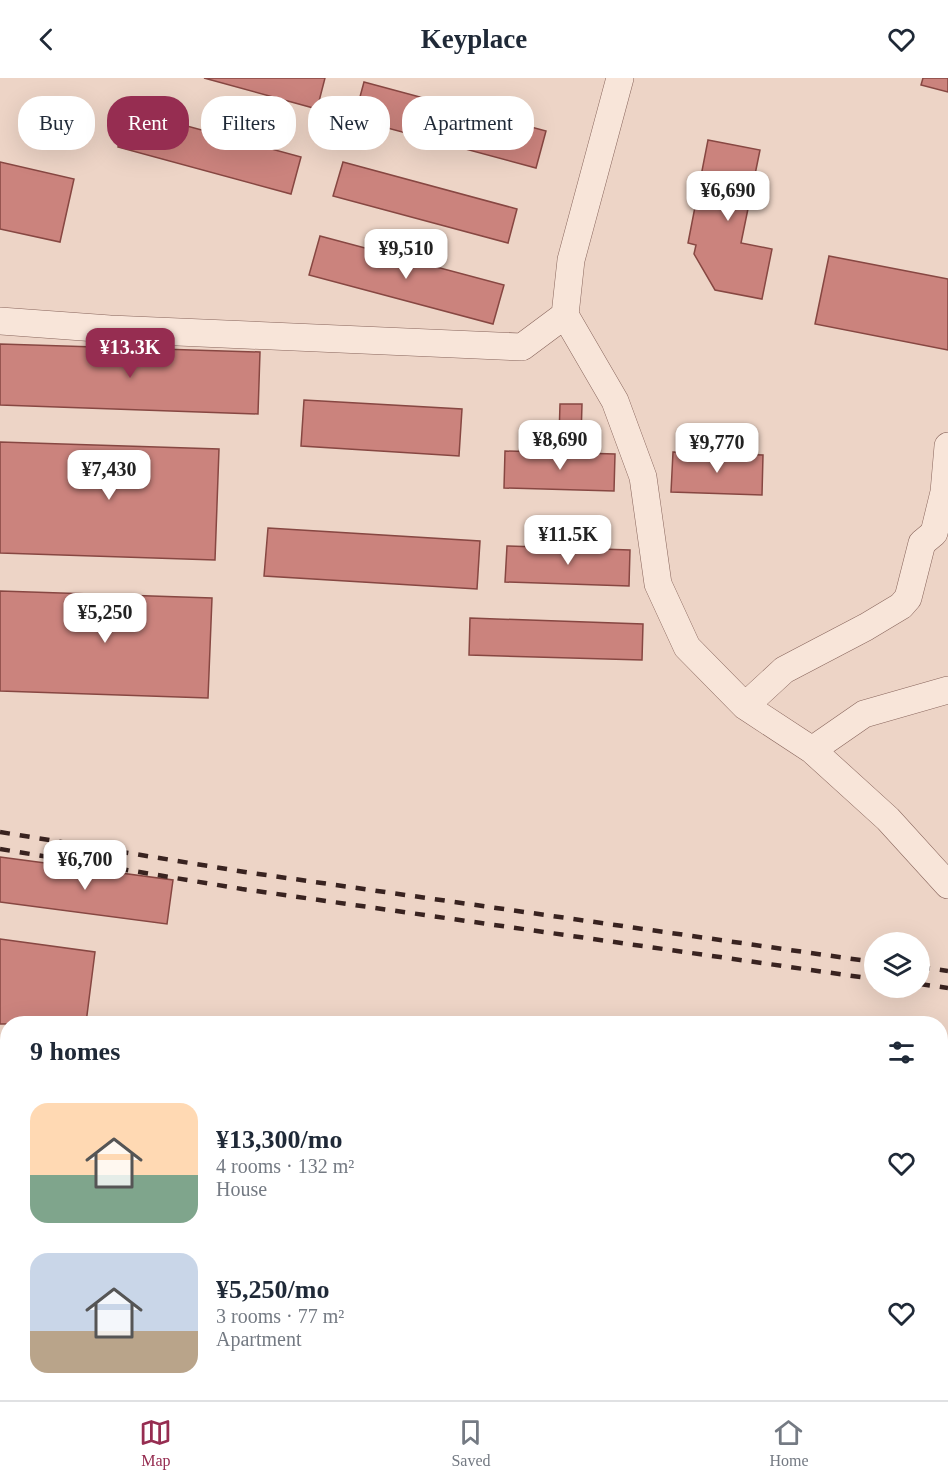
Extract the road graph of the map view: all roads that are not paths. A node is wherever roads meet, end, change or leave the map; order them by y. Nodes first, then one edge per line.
1 (620, 78) edge
2 (565, 315) junction
3 (0, 321) edge
4 (948, 446) edge
5 (948, 690) edge
6 (745, 706) junction
7 (812, 750) junction
8 (943, 872) edge

1 - 2 street
2 - 3 street
2 - 6 street
4 - 6 street
5 - 7 street
6 - 7 street
7 - 8 street

